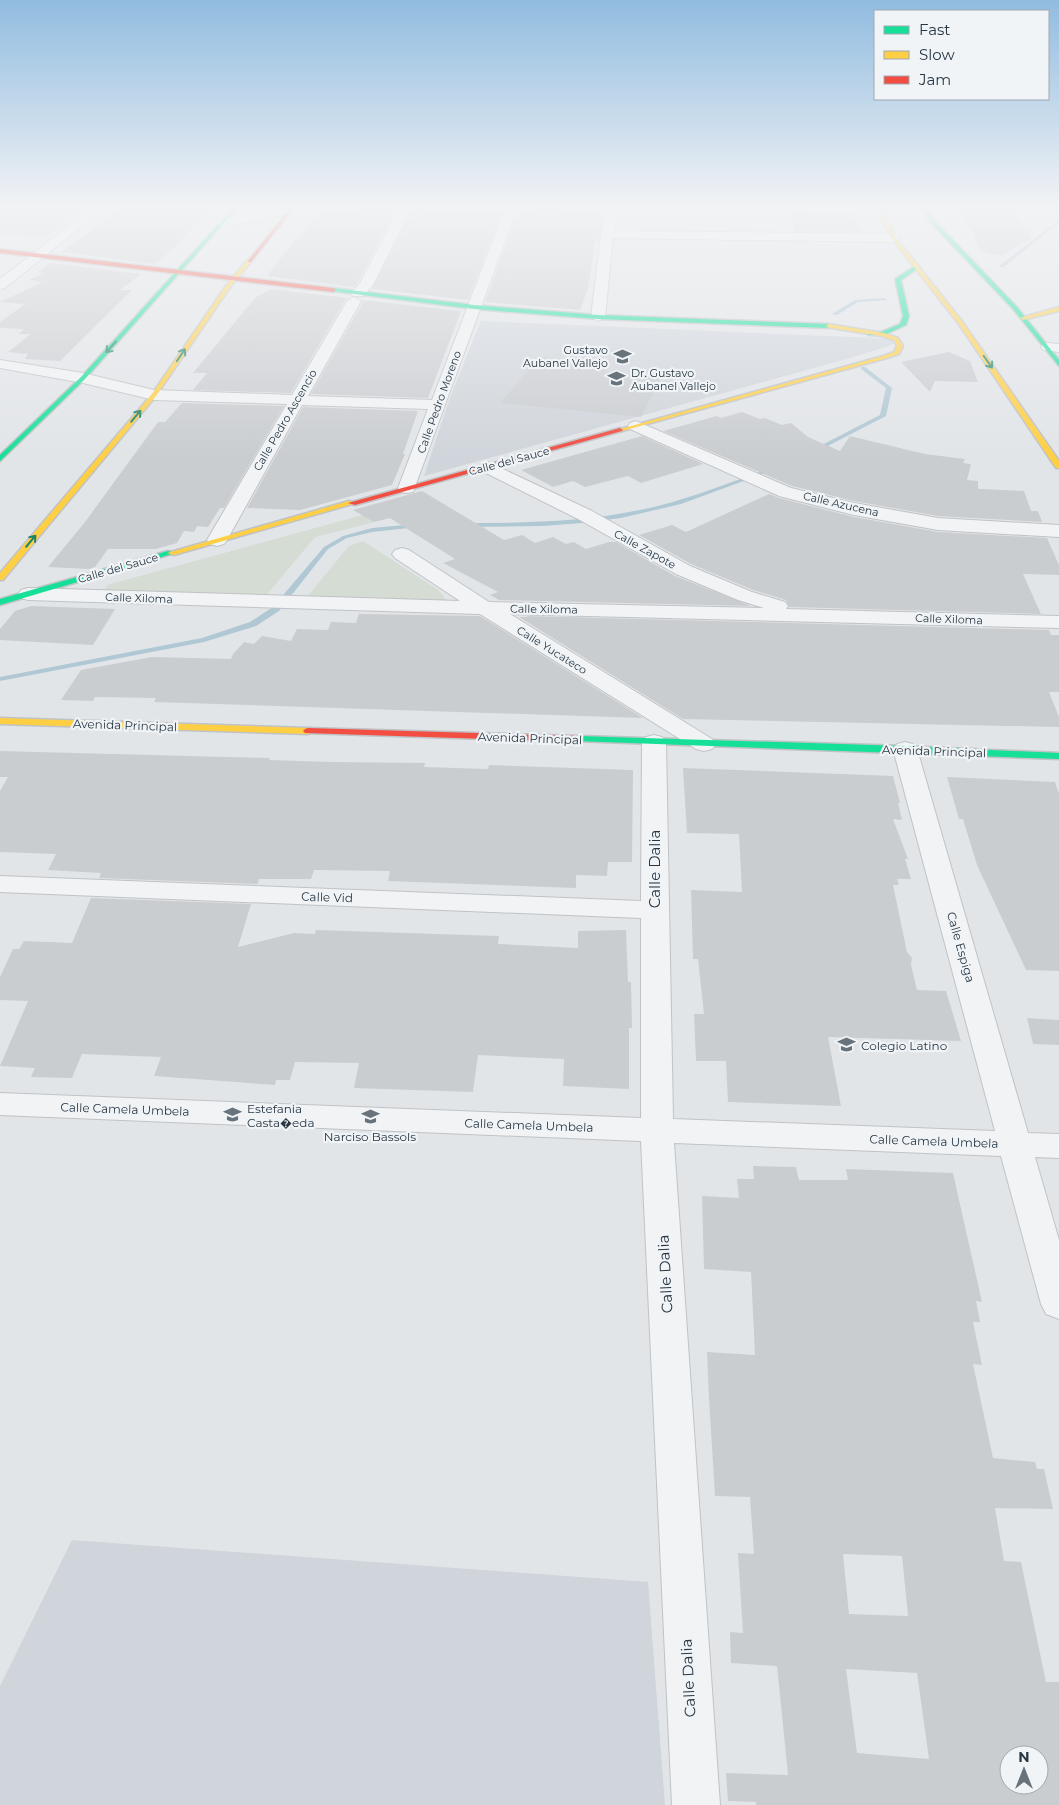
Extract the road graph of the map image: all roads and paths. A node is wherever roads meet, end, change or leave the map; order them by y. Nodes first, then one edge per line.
1 (162, 290) edge
2 (226, 290) edge
3 (300, 290) edge
4 (362, 290) edge
5 (480, 290) edge
6 (601, 290) edge
7 (900, 290) edge
8 (935, 290) edge
9 (997, 290) edge
10 (356, 297) junction
11 (1059, 309) edge
12 (472, 311) junction
13 (598, 317) junction
14 (1023, 318) junction
15 (882, 334) junction
16 (1054, 348) edge
17 (0, 364) edge
18 (1059, 364) edge
19 (83, 378) junction
20 (154, 395) junction
21 (297, 400) junction
22 (438, 405) junction
23 (636, 426) junction
24 (0, 459) edge
25 (1059, 466) edge
26 (488, 467) junction
27 (407, 488) junction
28 (1059, 531) edge
29 (217, 540) junction
30 (402, 554) dead end
31 (0, 578) edge
32 (28, 594) junction
33 (0, 602) edge
34 (485, 608) junction
35 (808, 615) junction
36 (1059, 622) edge
37 (0, 721) edge
38 (654, 742) junction
39 (704, 744) junction
40 (906, 749) junction
41 (1059, 756) edge
42 (0, 884) edge
43 (654, 910) junction
44 (0, 1104) edge
45 (657, 1130) junction
46 (1016, 1144) junction
47 (1059, 1146) edge
48 (1059, 1304) edge
49 (696, 1805) edge

1 -> 19 main road
20 -> 2 main road
3 - 10 main road
4 - 10 street, Calle Pedro Ascencio
5 - 12 street, Calle Pedro Moreno
6 - 13 street
7 - 15 main road
8 -> 25 main road
9 - 14 main road
10 - 12 main road
10 - 21 street, Calle Pedro Ascencio
11 - 14 main road
12 - 13 main road
12 - 15 main road
12 - 22 street, Calle Pedro Moreno
13 - 15 main road
14 - 16 main road
15 - 23 main road, Calle del Sauce
16 - 18 main road
17 - 19 street
19 - 20 street
19 - 24 main road
20 - 21 street
31 -> 20 main road
21 - 22 street
21 - 29 street, Calle Pedro Ascencio
22 - 27 street, Calle Pedro Moreno
23 - 26 main road, Calle del Sauce
23 - 28 street, Calle Azucena
26 - 27 main road, Calle del Sauce
26 - 35 street, Calle Zapote
27 - 29 main road, Calle del Sauce
29 - 32 main road, Calle del Sauce
30 - 34 street, Calle Yucateco
32 - 33 main road, Calle del Sauce
32 - 34 street, Calle Xiloma
34 - 35 street, Calle Xiloma
34 - 39 street, Calle Yucateco
35 - 36 street, Calle Xiloma
37 - 38 main road, Avenida Principal
38 - 39 main road, Avenida Principal
38 - 43 street, Calle Dalia
39 - 40 main road, Avenida Principal
40 - 41 main road, Avenida Principal
40 - 46 street, Calle Espiga
42 - 43 street, Calle Vid
43 - 45 street, Calle Dalia
44 - 45 street, Calle Camela Umbela
45 - 46 street, Calle Camela Umbela
45 - 49 street, Calle Dalia
46 - 47 street, Calle Camela Umbela
46 - 48 street, Calle Espiga

